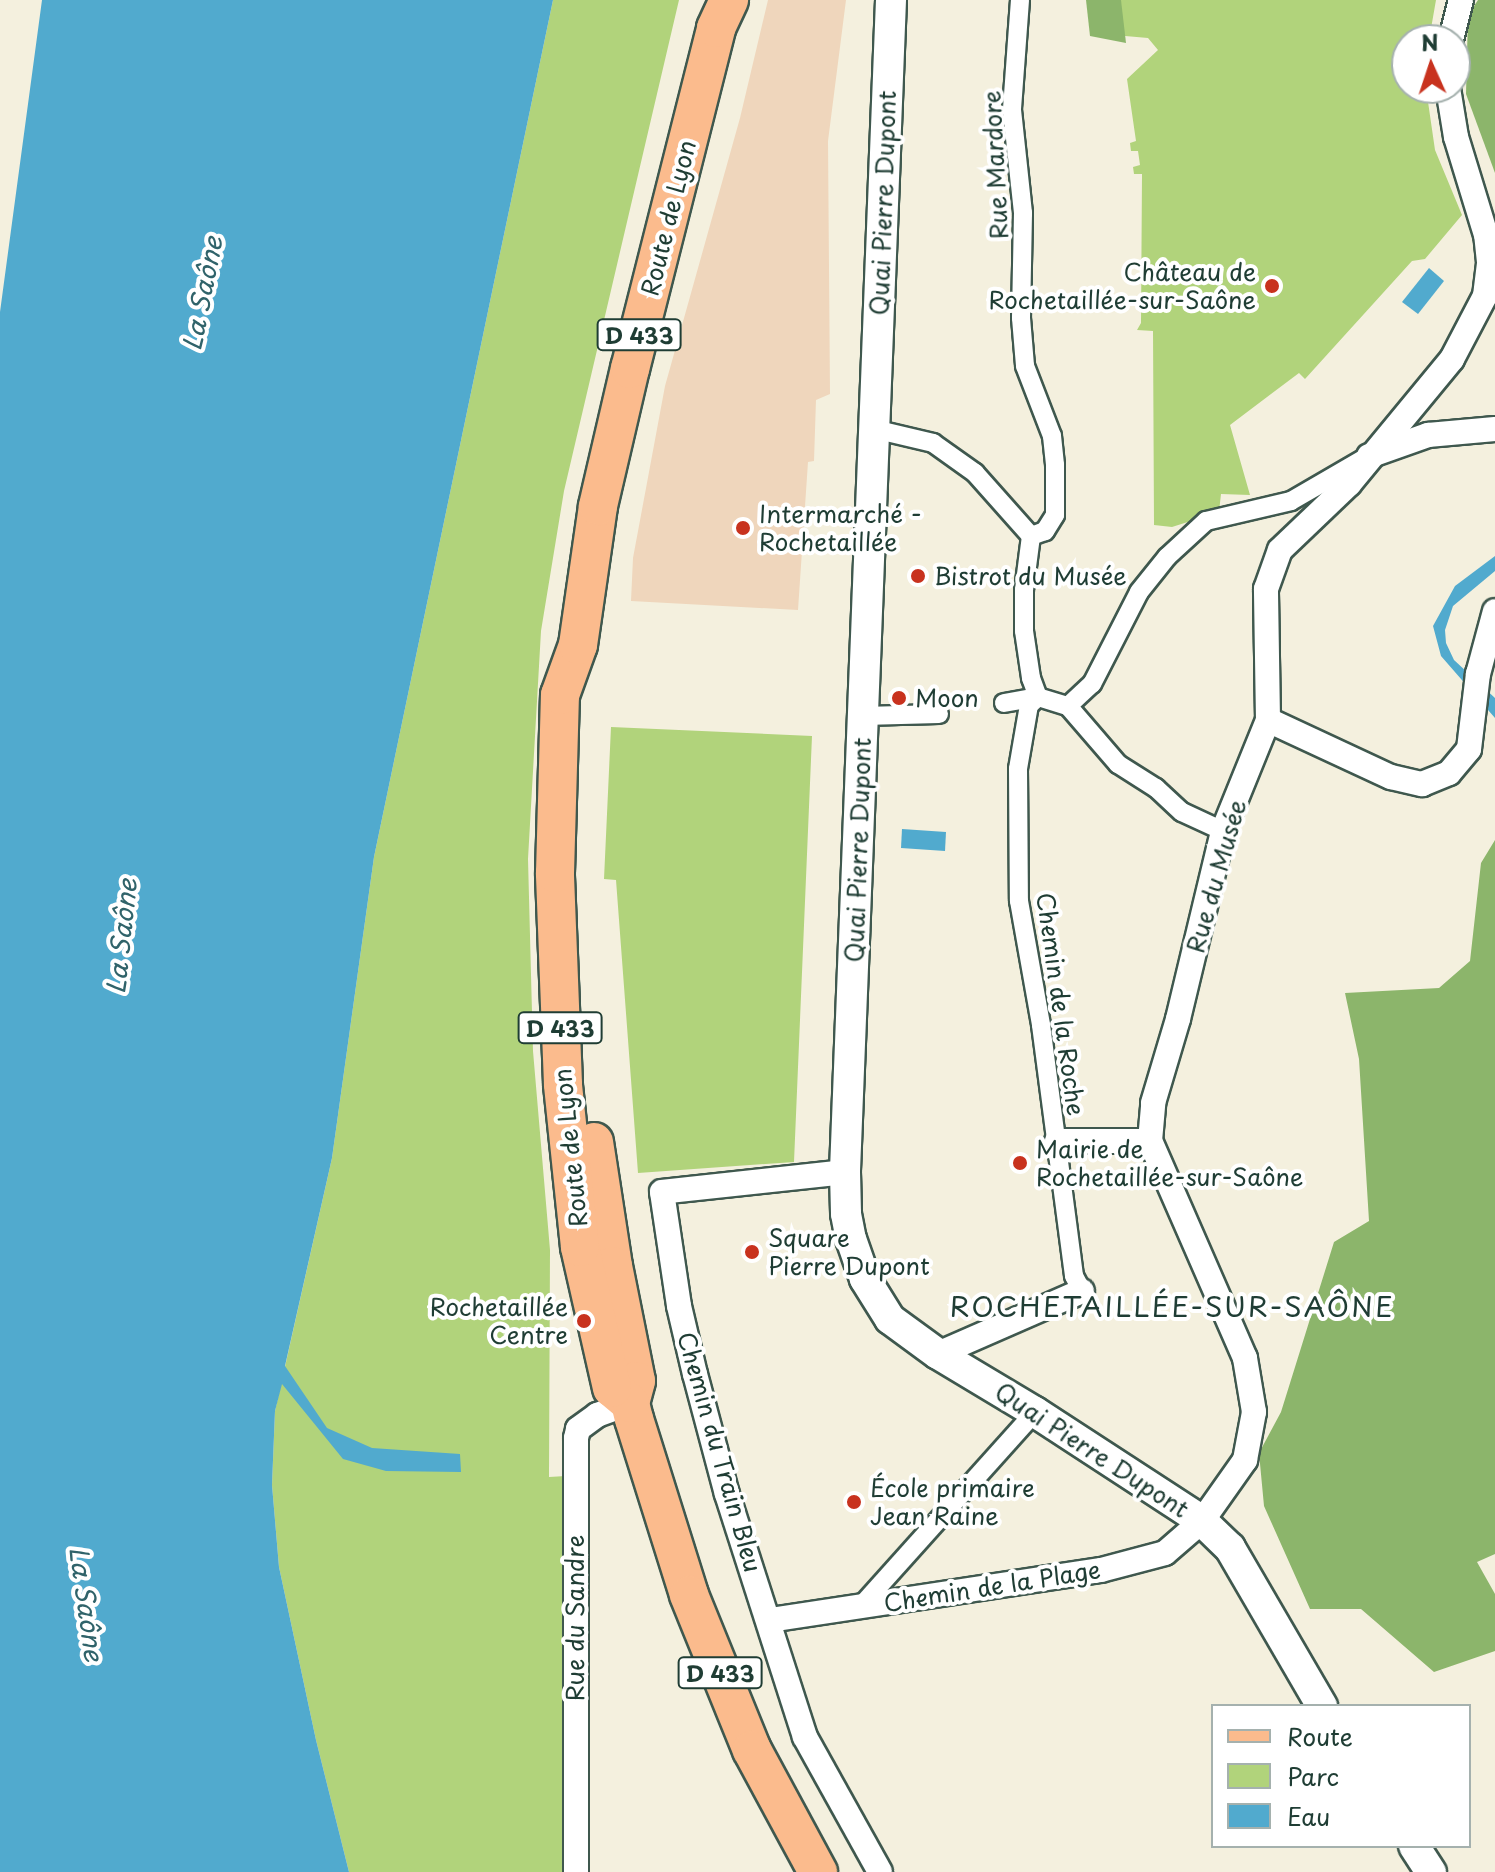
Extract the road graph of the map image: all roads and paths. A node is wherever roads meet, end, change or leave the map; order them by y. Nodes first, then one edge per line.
1 (891, 0) edge
2 (1020, 0) edge
3 (1461, 0) edge
4 (720, 9) edge
5 (1455, 24) edge
6 (1451, 104) edge
7 (874, 429) junction
8 (1495, 429) edge
9 (1368, 457) junction
10 (1031, 536) junction
11 (1495, 611) edge
12 (1038, 697) junction
13 (1004, 703) dead end
14 (1068, 706) junction
15 (939, 714) dead end
16 (863, 716) junction
17 (1268, 720) junction
18 (1223, 831) junction
19 (1057, 1141) junction
20 (1150, 1141) junction
21 (845, 1172) junction
22 (1082, 1291) joint
23 (938, 1354) junction
24 (630, 1403) junction
25 (1035, 1412) junction
26 (1202, 1521) junction
27 (861, 1606) junction
28 (770, 1620) junction
29 (1321, 1704) edge
30 (1415, 1848) edge
31 (576, 1869) edge
32 (818, 1872) edge
33 (880, 1872) edge
34 (1431, 1872) edge

1 - 7 street, Quai Pierre Dupont
2 - 10 street, Rue Mardore
3 - 5 street
4 - 24 main road, Route de Lyon / D 433
6 - 9 street, Rue du Musée
7 - 10 street
7 - 16 street, Quai Pierre Dupont
8 - 9 street
9 - 14 street
9 - 17 street, Rue du Musée
10 - 12 street
11 - 17 street
12 - 13 street
12 - 14 street
12 - 19 street, Chemin de la Roche
14 - 18 street
15 - 16 street
16 - 21 street, Quai Pierre Dupont
17 - 18 street, Rue du Musée
18 - 20 street, Rue du Musée
19 - 20 street
19 - 22 street, Chemin de la Roche
20 - 26 street, Rue du Musée
21 - 23 street, Quai Pierre Dupont
21 - 28 street, Chemin du Train Bleu
22 - 23 street
23 - 25 street, Quai Pierre Dupont
24 - 31 street, Rue du Sandre
24 - 32 main road, Route de Lyon / D 433
25 - 26 street, Quai Pierre Dupont
25 - 27 street
26 - 27 street, Chemin de la Plage
26 - 29 street, Quai Pierre Dupont
27 - 28 street, Chemin de la Plage
28 - 33 street, Chemin du Train Bleu
30 - 34 street

